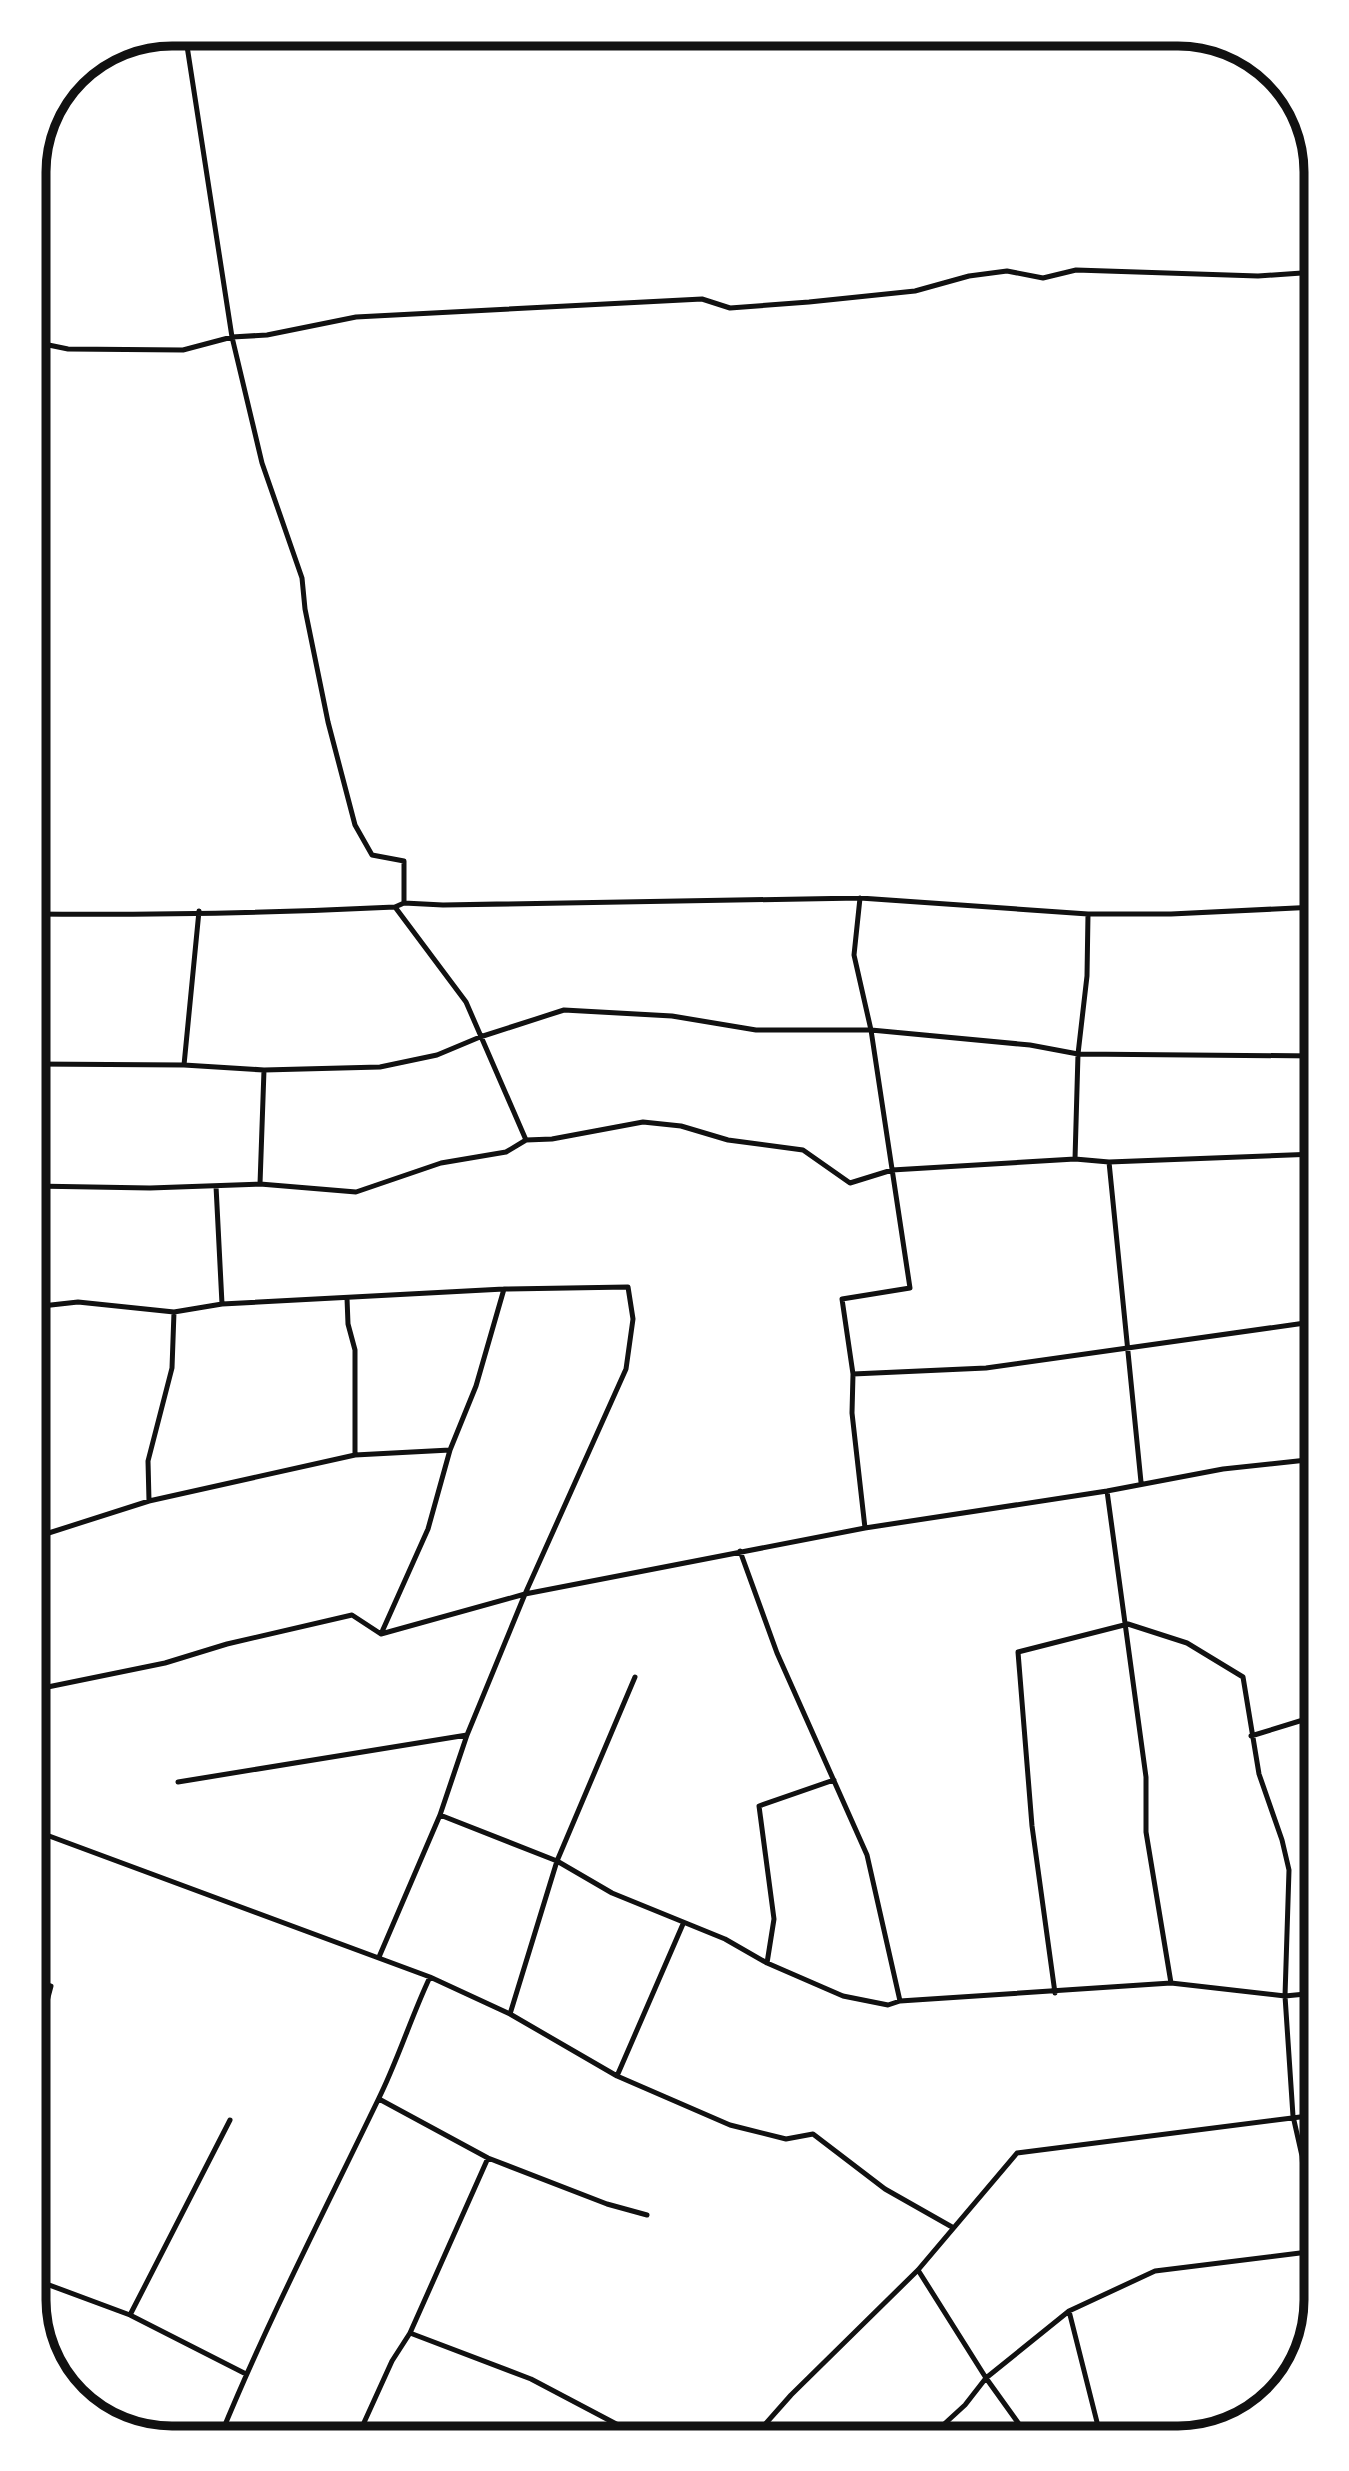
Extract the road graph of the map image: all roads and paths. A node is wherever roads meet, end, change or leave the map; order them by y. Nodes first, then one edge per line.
1 (187, 46) edge
2 (1304, 273) edge
3 (232, 337) junction
4 (46, 345) edge
5 (860, 898) junction
6 (404, 903) junction
7 (394, 907) junction
8 (1304, 908) edge
9 (199, 911) junction
10 (46, 914) edge
11 (1088, 914) junction
12 (871, 1030) junction
13 (480, 1037) junction
14 (1078, 1054) junction
15 (1304, 1056) edge
16 (46, 1064) edge
17 (184, 1065) junction
18 (264, 1070) junction
19 (526, 1140) junction
20 (1304, 1154) edge
21 (1075, 1159) junction
22 (1110, 1162) junction
23 (892, 1170) junction
24 (260, 1184) junction
25 (46, 1186) edge
26 (216, 1186) junction
27 (504, 1289) junction
28 (347, 1298) junction
29 (222, 1304) junction
30 (46, 1306) edge
31 (174, 1312) junction
32 (1304, 1323) edge
33 (1130, 1346) junction
34 (853, 1374) junction
35 (450, 1450) junction
36 (355, 1455) junction
37 (1304, 1460) edge
38 (1141, 1482) junction
39 (1107, 1491) junction
40 (149, 1501) junction
41 (865, 1528) junction
42 (46, 1534) edge
43 (740, 1552) junction
44 (525, 1594) junction
45 (1128, 1624) junction
46 (381, 1634) junction
47 (635, 1677) dead end
48 (46, 1687) edge
49 (1304, 1720) edge
50 (467, 1735) junction
51 (1251, 1736) junction
52 (834, 1780) junction
53 (178, 1782) dead end
54 (440, 1815) junction
55 (46, 1835) edge
56 (557, 1861) junction
57 (684, 1924) junction
58 (379, 1957) junction
59 (767, 1963) junction
60 (430, 1977) junction
61 (1171, 1983) junction
62 (46, 1984) edge
63 (1055, 1993) junction
64 (1304, 1994) edge
65 (1285, 1996) junction
66 (900, 2001) junction
67 (46, 2005) edge
68 (510, 2014) junction
69 (617, 2077) junction
70 (379, 2099) junction
71 (1293, 2116) junction
72 (1304, 2116) edge
73 (230, 2120) dead end
74 (488, 2158) junction
75 (1304, 2175) edge
76 (647, 2215) dead end
77 (952, 2227) junction
78 (1304, 2252) edge
79 (918, 2270) junction
80 (46, 2283) edge
81 (1069, 2311) junction
82 (131, 2315) junction
83 (410, 2333) junction
84 (246, 2374) junction
85 (986, 2378) junction
86 (225, 2425) edge
87 (363, 2425) edge
88 (619, 2425) edge
89 (764, 2426) edge
90 (942, 2426) edge
91 (1020, 2426) edge
92 (1098, 2426) edge

1 - 3 street
2 - 3 street
3 - 4 street
3 - 6 street
5 - 6 street
5 - 11 street
5 - 12 street
6 - 7 street
7 - 9 street
7 - 13 street
8 - 11 street
9 - 10 street
9 - 17 street
11 - 14 street
12 - 13 street
12 - 14 street
12 - 23 street
13 - 18 street
13 - 19 street
14 - 15 street
14 - 21 street
16 - 17 street
17 - 18 street
18 - 24 street
19 - 23 street
19 - 24 street
20 - 22 street
21 - 22 street
21 - 23 street
22 - 33 street
23 - 34 street
24 - 26 street
25 - 26 street
26 - 29 street
27 - 28 street
27 - 35 street
27 - 44 street
28 - 29 street
28 - 36 street
29 - 31 street
30 - 31 street
31 - 40 street
32 - 33 street
33 - 34 street
33 - 38 street
34 - 41 street
35 - 36 street
35 - 46 street
36 - 40 street
37 - 38 street
38 - 39 street
39 - 41 street
39 - 45 street
40 - 42 street
41 - 43 street
43 - 44 street
43 - 52 street
44 - 46 street
44 - 50 street
45 - 51 street
45 - 61 street
45 - 63 street
46 - 48 street
47 - 56 street
49 - 51 street
50 - 53 street
50 - 54 street
51 - 65 street
52 - 59 street
52 - 66 street
54 - 56 street
54 - 58 street
55 - 58 street
56 - 57 street
56 - 68 street
57 - 59 street
57 - 69 street
58 - 60 street
59 - 66 street
60 - 68 street
60 - 70 street
61 - 63 street
61 - 65 street
62 - 67 street
63 - 66 street
64 - 65 street
65 - 71 street
68 - 69 street
69 - 77 street
70 - 74 street
70 - 84 street
71 - 72 street
71 - 75 street
71 - 77 street
73 - 82 street
74 - 76 street
74 - 83 street
77 - 79 street
78 - 81 street
79 - 85 street
79 - 89 street
80 - 82 street
81 - 85 street
81 - 92 street
82 - 84 street
83 - 87 street
83 - 88 street
84 - 86 street
85 - 90 street
85 - 91 street

